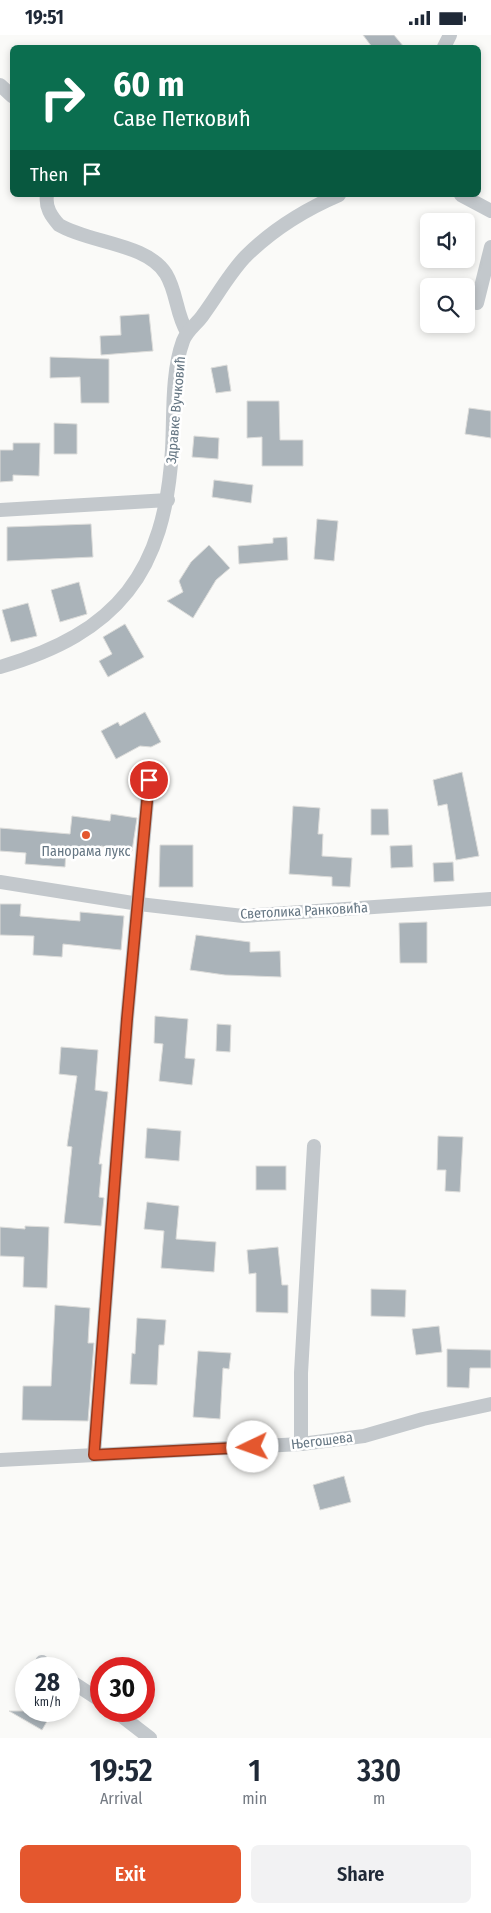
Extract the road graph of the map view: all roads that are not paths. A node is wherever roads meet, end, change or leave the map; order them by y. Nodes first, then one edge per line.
1 (0, 85) edge
2 (10, 94) edge
3 (47, 197) edge
4 (335, 197) edge
5 (465, 197) edge
6 (491, 211) edge
7 (491, 247) edge
8 (477, 303) dead end
9 (188, 332) junction
10 (168, 500) junction
11 (0, 510) edge
12 (0, 667) edge
13 (149, 780) dead end
14 (0, 882) edge
15 (491, 899) edge
16 (139, 904) junction
17 (314, 1146) dead end
18 (491, 1404) edge
19 (301, 1444) junction
20 (94, 1455) junction
21 (0, 1460) edge
22 (129, 1722) edge
23 (150, 1738) edge

1 - 2 street
3 - 9 street
4 - 9 street, Здравке Вучковић
5 - 6 street
7 - 8 street
9 - 10 street, Здравке Вучковић
10 - 11 street
10 - 12 street, Здравке Вучковић
13 - 16 street
14 - 16 street, Светолика Ранковића
15 - 16 street, Светолика Ранковића
16 - 20 street
17 - 19 street
18 - 19 street, Његошева
19 - 20 street, Његошева
20 - 21 street, Његошева
22 - 23 street

